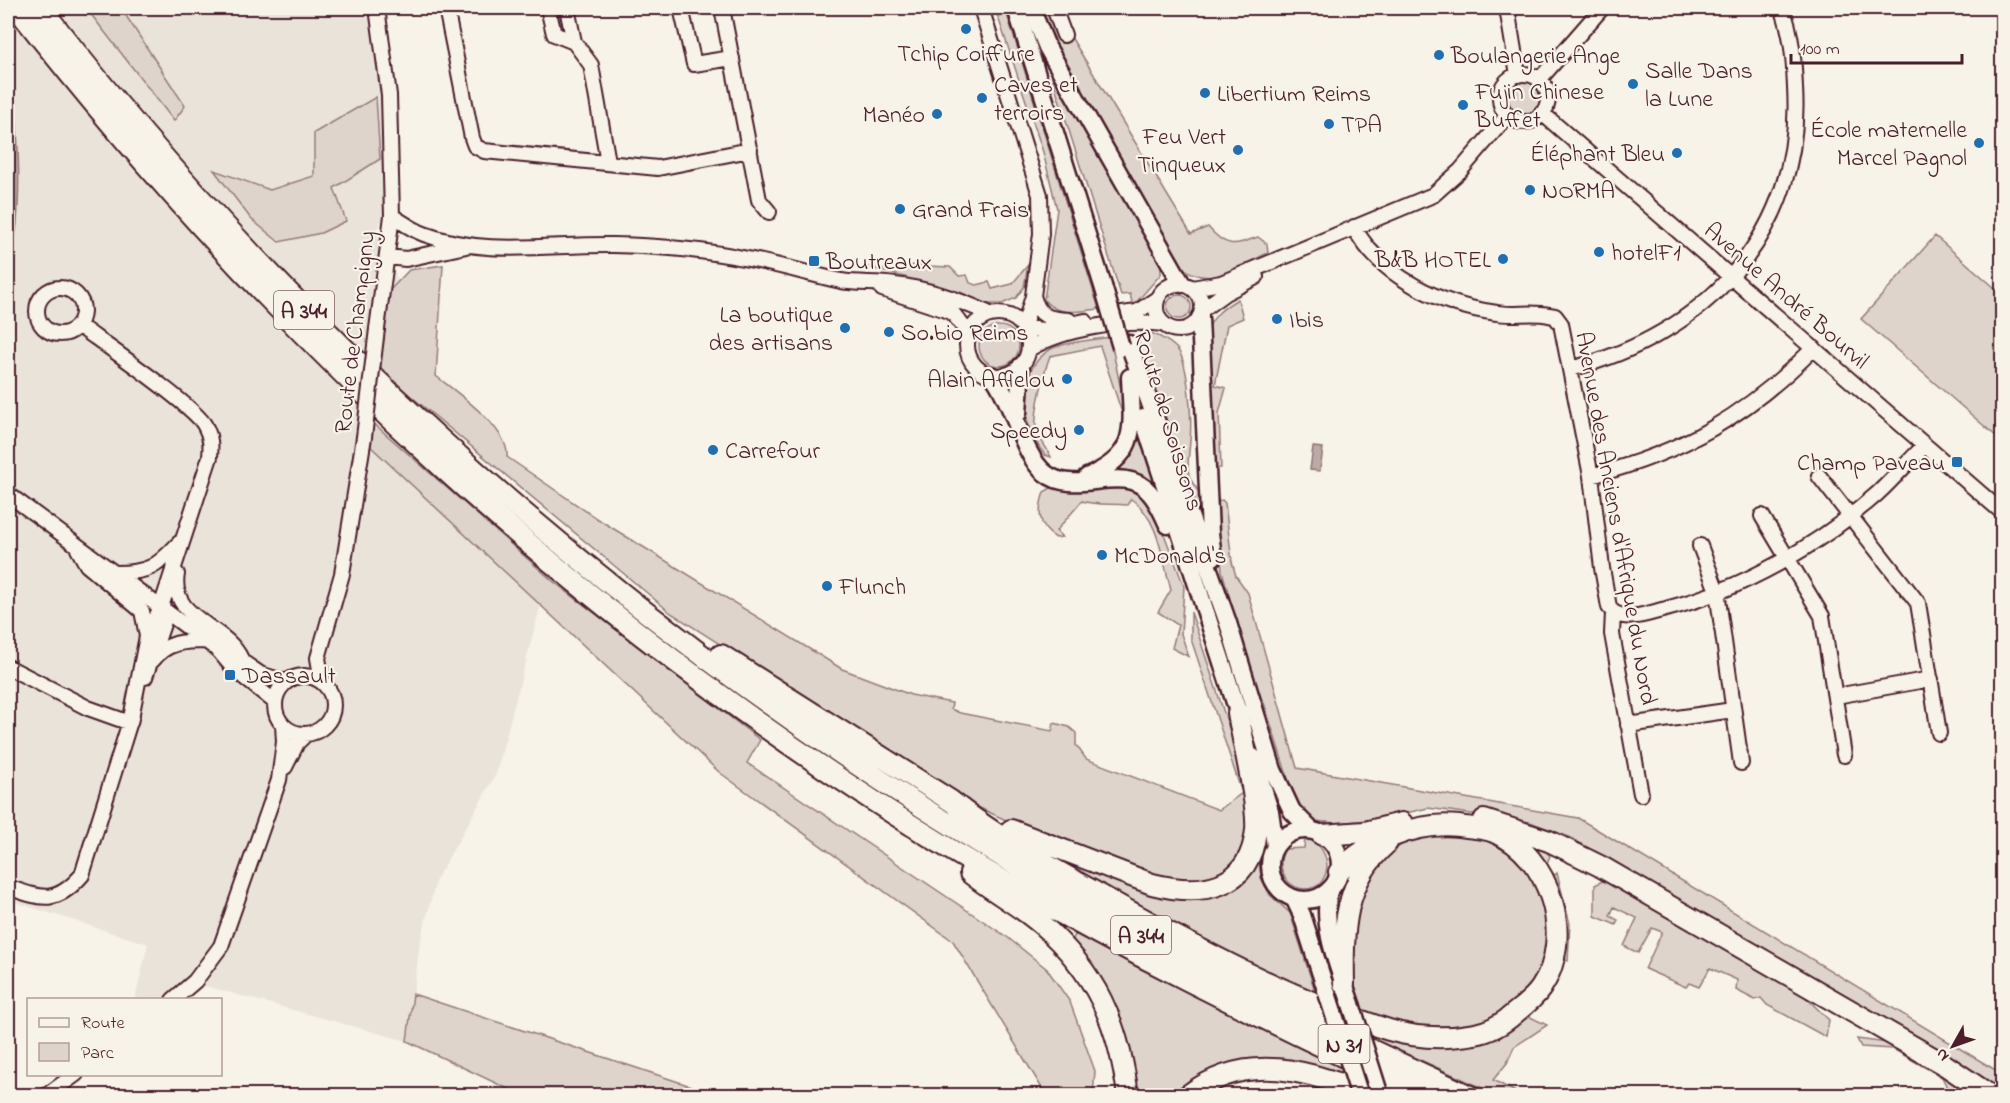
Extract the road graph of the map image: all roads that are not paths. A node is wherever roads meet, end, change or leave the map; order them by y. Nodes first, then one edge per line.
1 (17, 8) edge
2 (41, 8) edge
3 (377, 8) edge
4 (446, 8) edge
5 (548, 8) edge
6 (567, 8) edge
7 (681, 8) edge
8 (722, 8) edge
9 (981, 8) edge
10 (1016, 8) edge
11 (1023, 8) edge
12 (1031, 8) edge
13 (1054, 8) edge
14 (1507, 8) edge
15 (1602, 8) edge
16 (1782, 8) edge
17 (1064, 35) dead end
18 (574, 42) junction
19 (732, 58) junction
20 (1518, 75) junction
21 (1539, 80) junction
22 (1542, 113) junction
23 (1508, 116) junction
24 (750, 150) junction
25 (608, 162) junction
26 (769, 212) dead end
27 (392, 216) junction
28 (1354, 227) junction
29 (468, 246) junction
30 (388, 257) junction
31 (1732, 277) junction
32 (872, 285) junction
33 (1107, 285) junction
34 (1187, 286) junction
35 (1034, 293) junction
36 (1158, 298) junction
37 (997, 314) junction
38 (1201, 314) junction
39 (1090, 320) junction
40 (1164, 324) junction
41 (78, 325) dead end
42 (1024, 327) junction
43 (969, 334) junction
44 (1125, 346) junction
45 (1814, 348) junction
46 (1029, 349) junction
47 (1021, 366) junction
48 (1570, 369) junction
49 (993, 376) junction
50 (1130, 377) junction
51 (1019, 423) junction
52 (1925, 445) junction
53 (1591, 476) junction
54 (1819, 476) dead end
55 (1054, 478) junction
56 (8, 494) edge
57 (2002, 512) edge
58 (1762, 516) dead end
59 (1850, 516) junction
60 (182, 539) junction
61 (76, 544) junction
62 (1700, 546) dead end
63 (1788, 558) junction
64 (1190, 570) junction
65 (115, 573) junction
66 (601, 578) junction
67 (1717, 591) junction
68 (162, 607) junction
69 (1613, 612) junction
70 (1228, 623) junction
71 (147, 636) junction
72 (206, 641) junction
73 (218, 650) junction
74 (318, 658) junction
75 (241, 659) junction
76 (150, 664) junction
77 (8, 667) edge
78 (305, 675) junction
79 (1930, 679) junction
80 (322, 681) junction
81 (286, 682) junction
82 (1836, 696) junction
83 (275, 702) junction
84 (1733, 710) junction
85 (1238, 713) junction
86 (130, 723) junction
87 (283, 725) junction
88 (1629, 725) junction
89 (1939, 733) dead end
90 (306, 734) junction
91 (1844, 755) dead end
92 (1741, 763) dead end
93 (279, 780) junction
94 (1641, 794) dead end
95 (951, 801) junction
96 (1317, 833) junction
97 (1394, 838) junction
98 (1275, 846) junction
99 (952, 850) junction
100 (1339, 872) junction
101 (8, 887) edge
102 (1329, 890) junction
103 (1294, 898) junction
104 (1336, 989) junction
105 (174, 998) edge
106 (73, 1076) edge
107 (46, 1095) edge
108 (1128, 1095) edge
109 (1187, 1095) edge
110 (1360, 1095) edge
111 (1374, 1095) edge
112 (1380, 1095) edge
113 (1427, 1095) edge
114 (1470, 1095) edge
115 (1991, 1095) edge

1 - 99 highway, A 344
2 - 66 highway, A 344
3 - 27 street, Route de Champigny
4 - 25 street
5 - 18 street
6 - 18 street
7 - 19 street
8 - 19 street
9 - 35 street
10 - 33 main road, Route de Soissons
11 - 33 main road, Route de Soissons
12 - 34 main road
13 - 17 street
14 - 20 street
15 - 21 street
16 - 31 street
18 - 25 street
19 - 24 street
20 - 21 street
20 - 23 street
21 - 22 street
22 - 23 street
22 - 31 street, Avenue André Bourvil
23 - 28 street
24 - 25 street
24 - 26 street
27 - 29 street
27 - 30 street, Route de Champigny
28 - 34 street
28 - 38 street
28 - 48 street, Avenue des Anciens d'Afrique du Nord
29 - 30 street
29 - 32 street
30 - 74 street, Route de Champigny, bridge
31 - 45 street, Avenue André Bourvil
31 - 48 street
32 - 37 street
32 - 43 street
33 - 44 main road, Route de Soissons
34 - 36 street
34 - 38 street
35 - 37 street
35 - 39 street
35 - 42 street
36 - 39 street
36 - 40 street
37 - 42 street
37 - 43 street
38 - 40 street
38 - 70 main road
39 - 42 street
40 - 46 street
41 - 60 street
42 - 46 street
43 - 49 street
44 - 50 main road, Route de Soissons
44 - 70 main road, Route de Soissons
45 - 52 street, Avenue André Bourvil
45 - 53 street
46 - 47 street
47 - 49 street
47 - 51 main road
48 - 53 street, Avenue des Anciens d'Afrique du Nord
49 - 51 main road
50 - 55 main road
50 - 64 main road, Route de Soissons
51 - 55 main road
52 - 57 street, Avenue André Bourvil
52 - 59 street
53 - 69 street, Avenue des Anciens d'Afrique du Nord
54 - 59 street
55 - 64 main road
56 - 61 street
58 - 63 street
59 - 63 street
59 - 79 street
60 - 65 street
60 - 68 street
60 - 75 street
61 - 65 street
61 - 71 street
62 - 67 street
63 - 67 street
63 - 82 street
64 - 85 main road, Route de Soissons
65 - 68 street
66 - 95 highway
66 - 114 highway, A 344
67 - 69 street
67 - 84 street
68 - 71 street
68 - 72 street
68 - 76 street
69 - 88 street, Avenue des Anciens d'Afrique du Nord
70 - 96 main road, Route de Soissons
71 - 86 street
72 - 73 street
72 - 76 street
73 - 75 street
73 - 83 street
74 - 78 street, Route de Champigny
74 - 80 street, Route de Champigny
75 - 81 street
76 - 86 street
77 - 86 street
78 - 80 street
78 - 81 street
79 - 82 street
79 - 89 street
80 - 90 street
81 - 83 street
82 - 91 street
83 - 87 street
84 - 88 street, Avenue des Anciens d'Afrique du Nord
84 - 92 street
85 - 95 highway
85 - 98 main road, Route de Soissons
86 - 101 street
87 - 90 street
87 - 93 street
88 - 94 street, Avenue des Anciens d'Afrique du Nord
90 - 93 street
93 - 105 street
95 - 97 highway
96 - 98 main road
96 - 100 main road
96 - 115 highway
97 - 100 highway
97 - 104 highway
98 - 103 main road
99 - 108 highway
99 - 113 highway, A 344
100 - 102 main road
102 - 103 main road
102 - 104 main road, N 31
103 - 104 main road, N 31
104 - 110 main road, N 31, bridge
104 - 112 main road, N 31, bridge
106 - 107 street
109 - 111 highway

